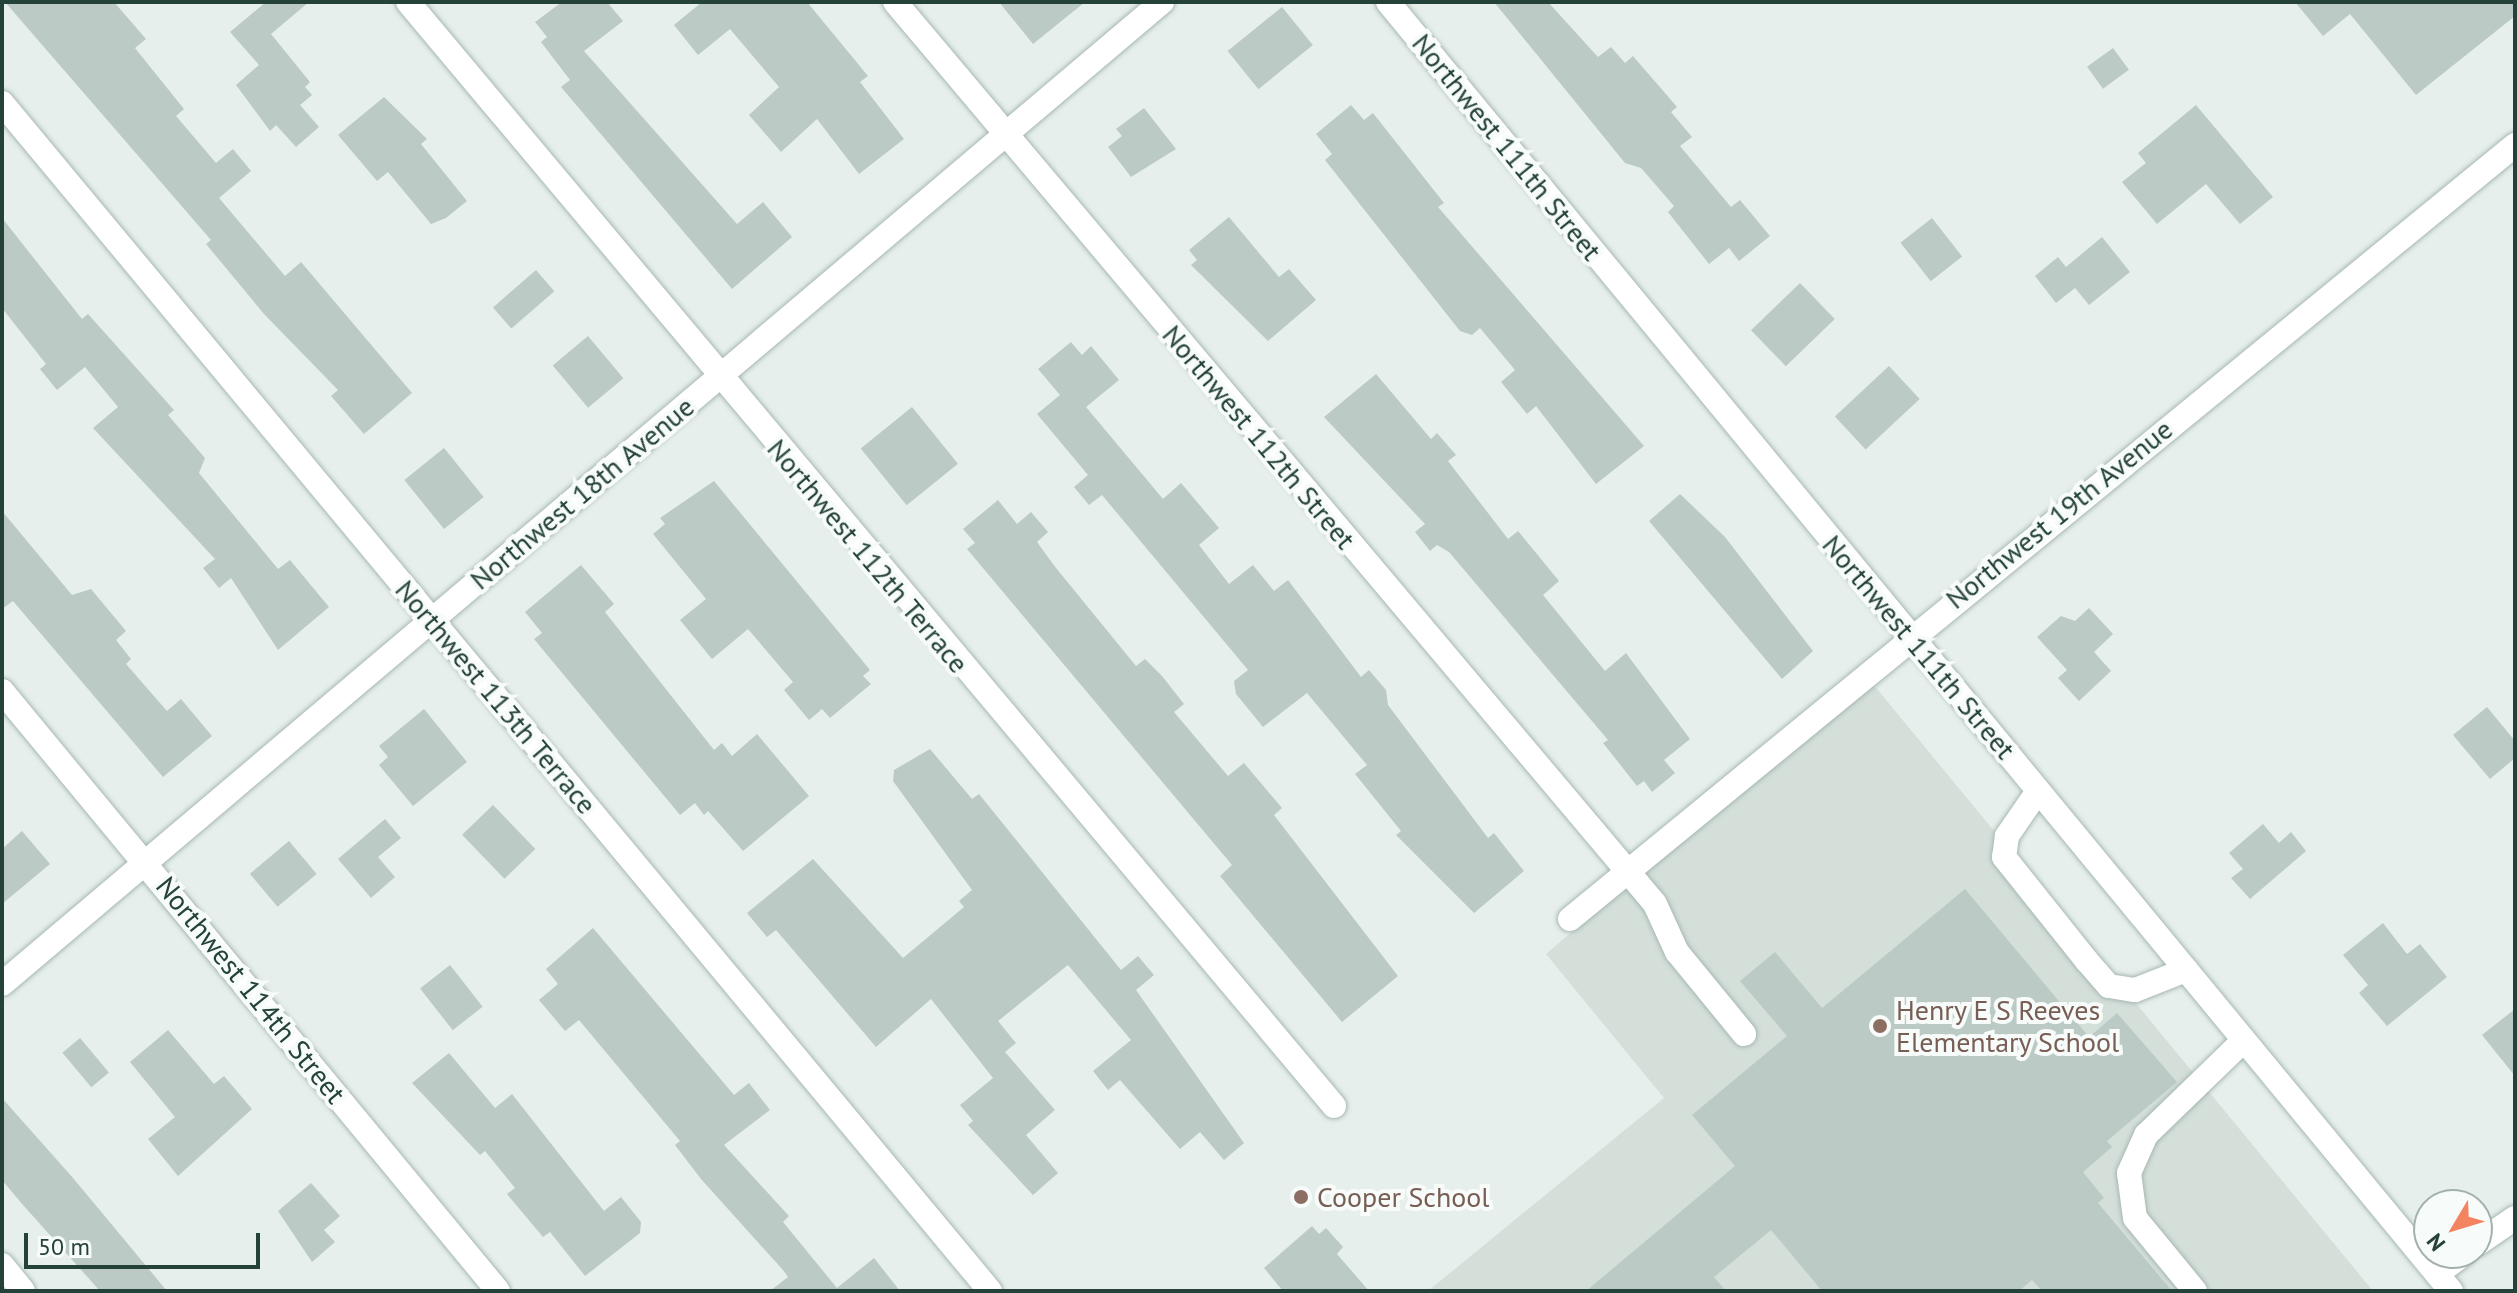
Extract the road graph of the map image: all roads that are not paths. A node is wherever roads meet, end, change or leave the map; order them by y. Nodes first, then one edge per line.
1 (408, 2) edge
2 (895, 2) edge
3 (1162, 2) edge
4 (1388, 2) edge
5 (2, 103) edge
6 (1005, 135) junction
7 (2515, 145) edge
8 (718, 379) junction
9 (432, 619) junction
10 (1909, 636) junction
11 (2, 691) edge
12 (2038, 791) junction
13 (146, 863) junction
14 (1626, 871) junction
15 (1570, 919) dead end
16 (2186, 970) junction
17 (2, 984) edge
18 (1744, 1034) dead end
19 (2244, 1040) junction
20 (1334, 1106) dead end
21 (2515, 1218) edge
22 (2493, 1233) edge
23 (2, 1265) edge
24 (2444, 1282) edge
25 (23, 1291) edge
26 (498, 1291) edge
27 (990, 1291) edge
28 (2195, 1291) edge

1 - 8 street, Northwest 112th Terrace
2 - 6 street, Northwest 112th Street
3 - 6 street, Northwest 18th Avenue
4 - 10 street, Northwest 111th Street
5 - 9 street, Northwest 113th Terrace
6 - 8 street, Northwest 18th Avenue
6 - 14 street, Northwest 112th Street
7 - 10 street, Northwest 19th Avenue
8 - 9 street, Northwest 18th Avenue
8 - 20 street, Northwest 112th Terrace
9 - 13 street, Northwest 18th Avenue
9 - 27 street, Northwest 113th Terrace
10 - 12 street, Northwest 111th Street
10 - 14 street, Northwest 19th Avenue
11 - 13 street, Northwest 114th Street
12 - 16 street, Northwest 111th Street
12 - 16 street
13 - 17 street, Northwest 18th Avenue
13 - 26 street, Northwest 114th Street
14 - 15 street, Northwest 19th Avenue
14 - 18 street, Northwest 112th Street
16 - 19 street, Northwest 111th Street
19 - 24 street, Northwest 111th Street
19 - 28 street
21 - 22 street
23 - 25 street

